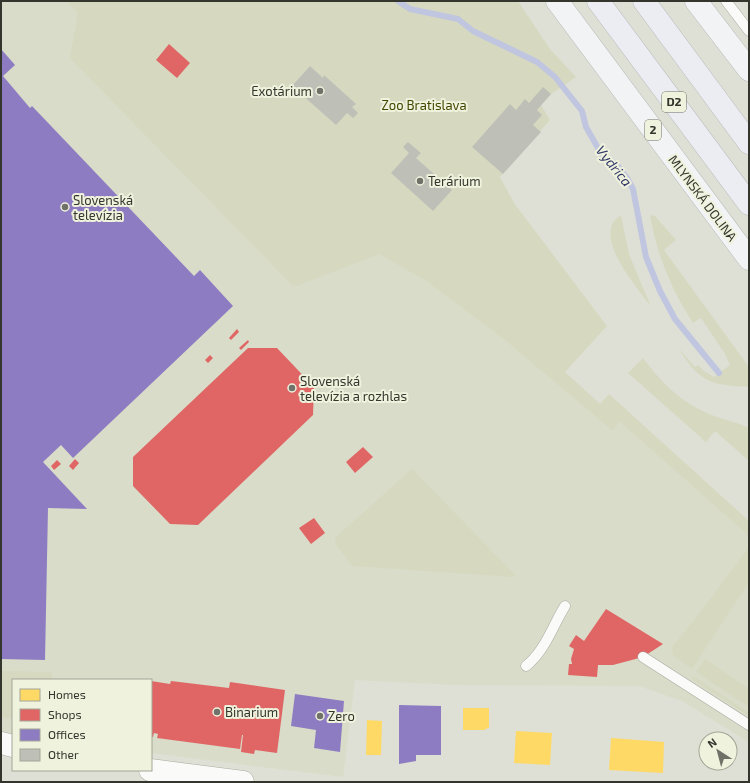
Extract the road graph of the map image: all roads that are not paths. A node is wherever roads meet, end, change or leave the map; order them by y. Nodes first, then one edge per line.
1 (557, 1) edge
2 (598, 1) edge
3 (644, 1) edge
4 (696, 1) edge
5 (726, 1) edge
6 (749, 31) edge
7 (749, 70) edge
8 (725, 110) junction
9 (749, 138) edge
10 (749, 143) edge
11 (749, 204) edge
12 (749, 259) edge
13 (565, 606) dead end
14 (643, 657) dead end
15 (526, 666) dead end
16 (749, 725) edge
17 (1, 744) edge
18 (12, 746) edge
19 (152, 770) edge
20 (243, 782) edge

1 - 12 main road, MLYNSKÁ DOLINA / 2
2 - 11 highway, D2
3 - 8 highway
4 - 7 main road
5 - 6 lane
8 - 9 highway
8 - 10 highway
13 - 15 lane
14 - 16 lane
17 - 18 street
19 - 20 street

